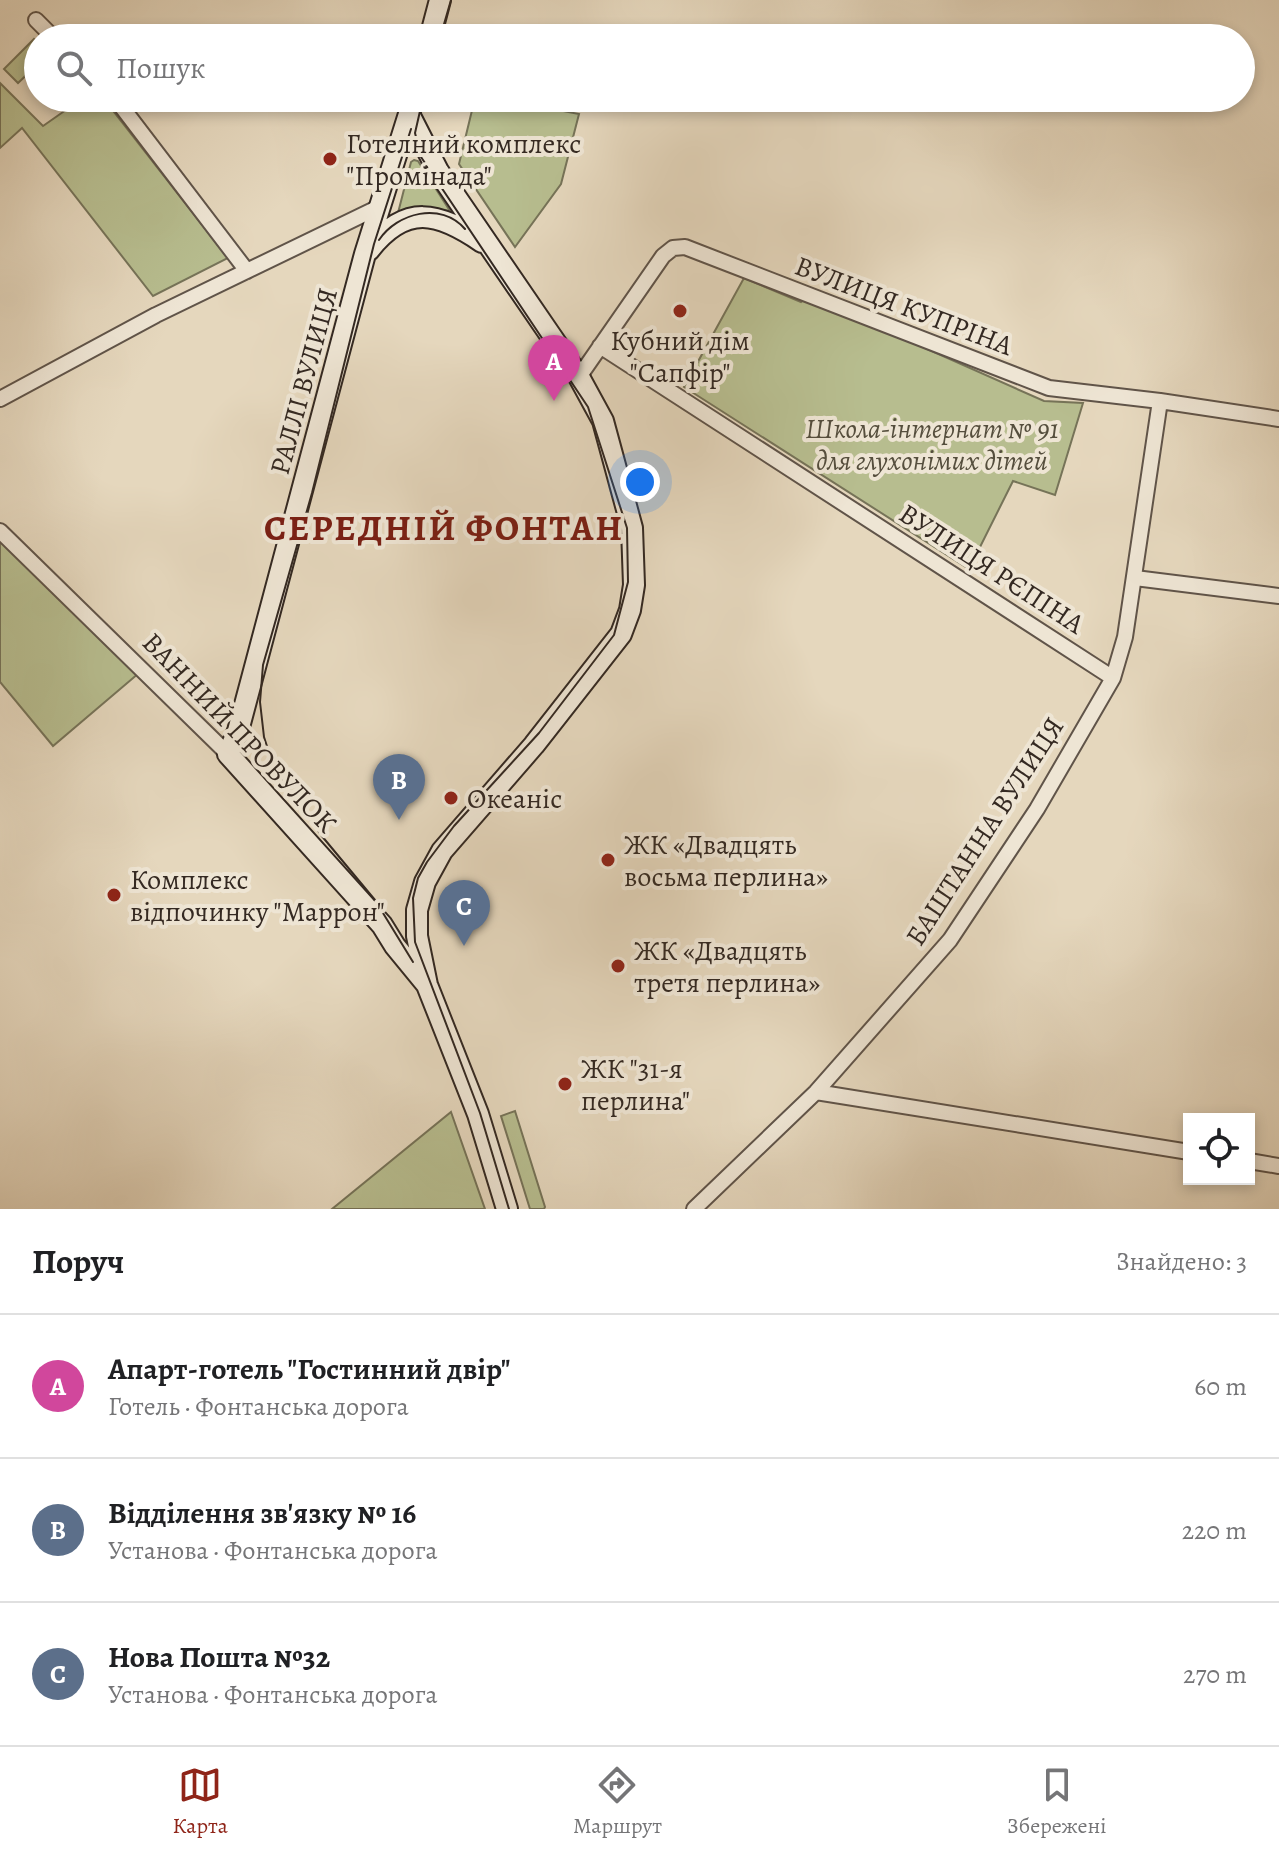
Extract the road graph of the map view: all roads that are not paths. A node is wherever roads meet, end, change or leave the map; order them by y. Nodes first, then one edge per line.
1 (440, 0) edge
2 (36, 20) dead end
3 (40, 24) edge
4 (434, 24) edge
5 (126, 112) edge
6 (409, 112) edge
7 (413, 112) edge
8 (379, 207) junction
9 (495, 251) junction
10 (365, 254) junction
11 (247, 271) junction
12 (600, 346) junction
13 (579, 377) junction
14 (0, 399) edge
15 (1160, 401) junction
16 (1279, 419) edge
17 (0, 531) edge
18 (1135, 578) junction
19 (1279, 596) edge
20 (1113, 678) junction
21 (228, 754) junction
22 (417, 921) junction
23 (382, 925) junction
24 (427, 985) junction
25 (816, 1092) junction
26 (1183, 1151) edge
27 (1255, 1162) edge
28 (1279, 1166) edge
29 (507, 1209) edge
30 (694, 1209) edge

1 - 4 main road
2 - 3 street
5 - 11 street
6 - 8 main road, РАЛЛІ ВУЛИЦЯ
7 - 9 main road
8 - 10 main road, РАЛЛІ ВУЛИЦЯ
8 - 11 street
9 - 10 main road
9 - 13 main road
10 - 21 main road, РАЛЛІ ВУЛИЦЯ
11 - 14 street
12 - 13 street, ВУЛИЦЯ КУПРІНА
12 - 15 street, ВУЛИЦЯ КУПРІНА
12 - 20 street, ВУЛИЦЯ РЄПІНА
13 - 22 main road
15 - 16 street, ВУЛИЦЯ КУПРІНА
15 - 18 street, БАШТАННА ВУЛИЦЯ
17 - 21 street, ВАННИЙ ПРОВУЛОК
18 - 19 street
18 - 20 street, БАШТАННА ВУЛИЦЯ
20 - 25 street, БАШТАННА ВУЛИЦЯ
21 - 23 main road, ВАННИЙ ПРОВУЛОК
22 - 23 main road
22 - 24 main road
23 - 24 main road, ВАННИЙ ПРОВУЛОК
24 - 29 main road
25 - 26 street
25 - 30 street, БАШТАННА ВУЛИЦЯ
27 - 28 street

